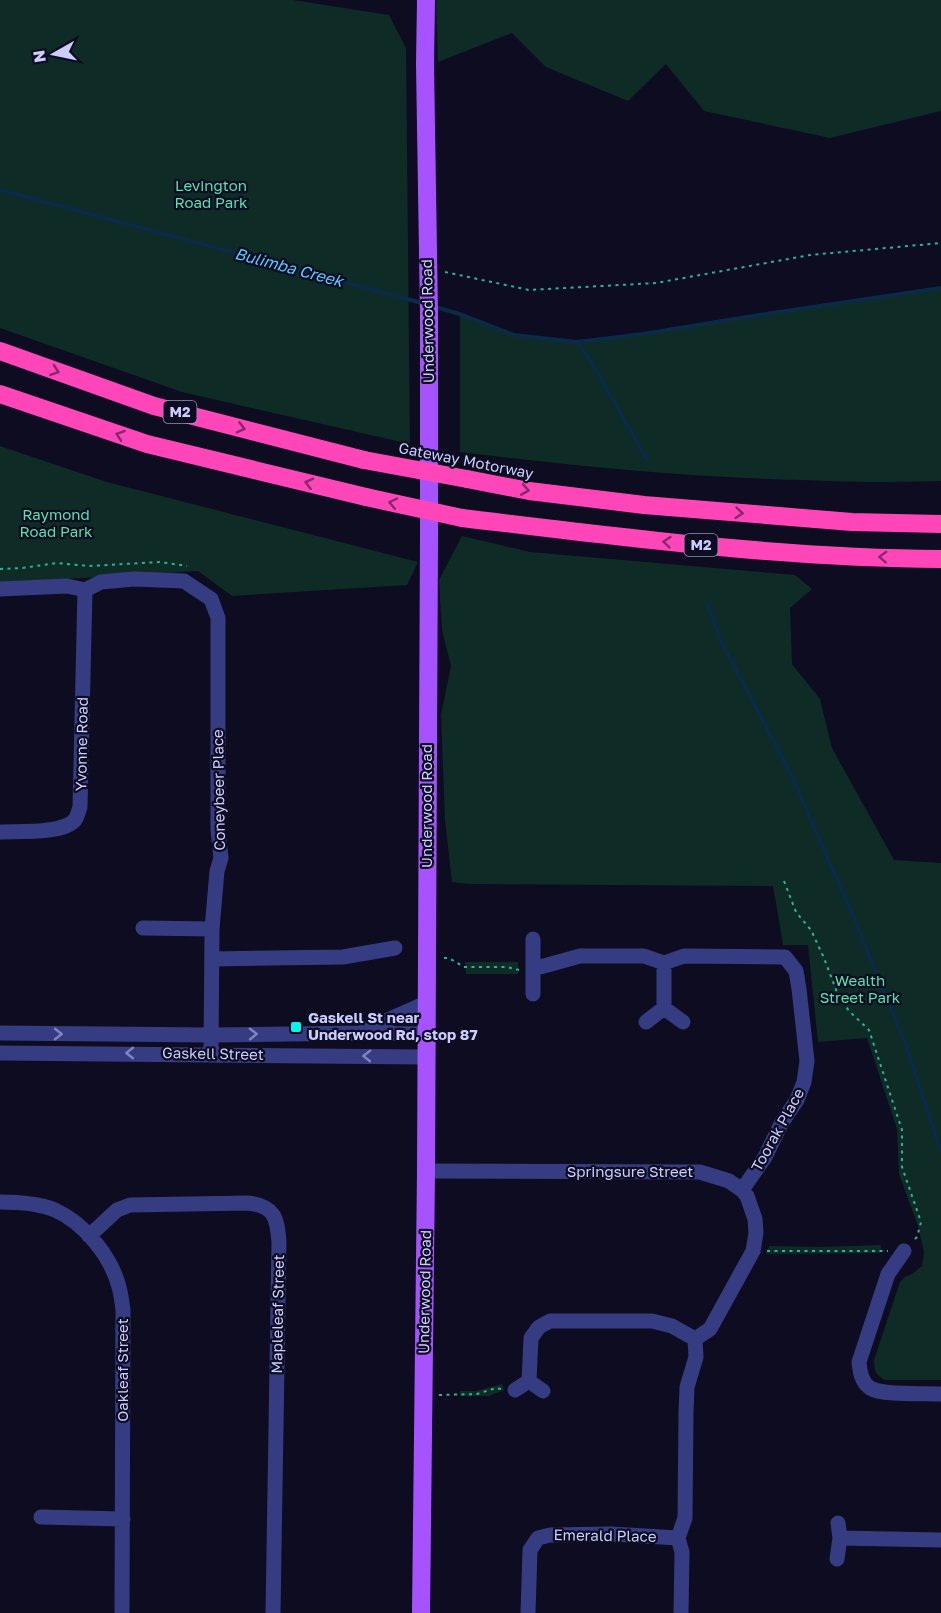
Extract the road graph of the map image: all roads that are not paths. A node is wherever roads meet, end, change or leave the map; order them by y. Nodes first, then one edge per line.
1 (426, 0) edge
2 (0, 351) edge
3 (0, 394) edge
4 (941, 524) edge
5 (941, 559) edge
6 (0, 589) edge
7 (85, 590) junction
8 (0, 832) edge
9 (143, 928) dead end
10 (212, 929) junction
11 (533, 939) dead end
12 (395, 948) dead end
13 (212, 959) junction
14 (664, 963) junction
15 (533, 969) junction
16 (533, 994) dead end
17 (426, 1003) junction
18 (664, 1008) junction
19 (646, 1022) dead end
20 (682, 1022) dead end
21 (360, 1033) junction
22 (0, 1034) edge
23 (425, 1034) junction
24 (211, 1035) junction
25 (0, 1053) edge
26 (211, 1054) junction
27 (425, 1057) junction
28 (426, 1171) junction
29 (742, 1190) junction
30 (0, 1203) edge
31 (89, 1236) junction
32 (904, 1251) road end
33 (695, 1339) junction
34 (529, 1381) junction
35 (515, 1390) road end
36 (543, 1391) dead end
37 (941, 1394) edge
38 (41, 1517) dead end
39 (123, 1519) junction
40 (678, 1538) junction
41 (941, 1540) edge
42 (837, 1559) dead end
43 (122, 1613) edge
44 (273, 1613) edge
45 (422, 1613) edge
46 (528, 1613) edge
47 (681, 1613) edge

1 - 17 main road, Underwood Road
2 -> 4 highway, Gateway Motorway / M2, bridge
5 -> 3 highway, M2, bridge
6 - 7 street
7 - 8 street, Yvonne Road
7 - 10 street, Coneybeer Place
9 - 10 street
10 - 13 street, Coneybeer Place
11 - 15 street
12 - 13 street
13 - 24 street, Coneybeer Place
14 - 15 street, Toorak Place
14 - 18 street
14 - 29 street, Toorak Place
15 - 16 street
17 - 21 street, Gaskell Street
17 - 23 main road, Underwood Road
18 - 19 street
18 - 20 street
21 - 23 street, Gaskell Street
24 -> 21 street, Gaskell Street
22 -> 24 street, Gaskell Street
23 - 27 main road, Underwood Road
24 - 26 street, Coneybeer Place
26 -> 25 street, Gaskell Street
27 -> 26 street, Gaskell Street
27 - 28 main road, Underwood Road
28 - 29 street, Springsure Street
28 - 45 main road, Underwood Road
29 - 33 street
30 - 31 street, Oakleaf Street
31 - 39 street, Oakleaf Street
31 - 44 street, Mapleleaf Street
32 - 37 street
33 - 34 street
33 - 40 street
34 - 35 street
34 - 36 street
38 - 39 street
39 - 43 street, Oakleaf Street
40 - 46 street, Emerald Place
40 - 47 street
41 - 42 street

